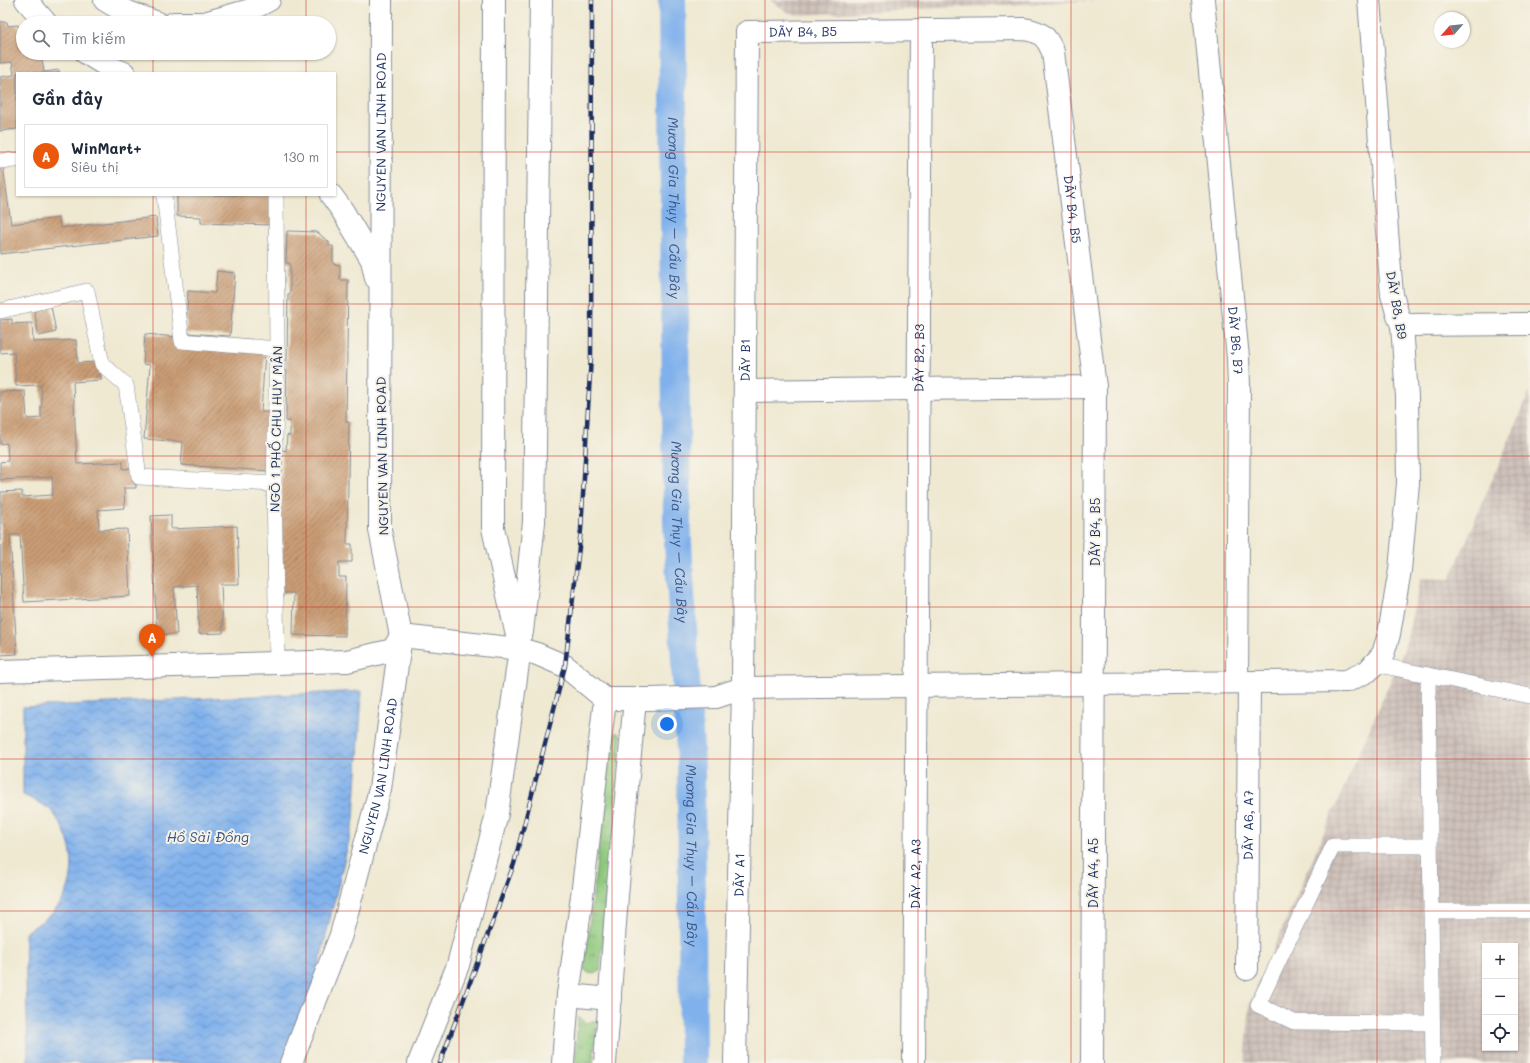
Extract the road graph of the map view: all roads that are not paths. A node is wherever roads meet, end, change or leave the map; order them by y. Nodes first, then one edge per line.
1 (26, 0) edge
2 (105, 0) edge
3 (269, 0) edge
4 (381, 0) edge
5 (494, 0) edge
6 (541, 0) edge
7 (1204, 0) edge
8 (1370, 0) edge
9 (40, 16) edge
10 (139, 16) edge
11 (229, 16) edge
12 (921, 30) junction
13 (747, 32) joint
14 (97, 60) edge
15 (122, 72) edge
16 (16, 160) edge
17 (0, 161) edge
18 (164, 196) edge
19 (276, 196) edge
20 (332, 196) edge
21 (381, 300) junction
22 (0, 311) edge
23 (1530, 324) edge
24 (1402, 325) junction
25 (276, 349) junction
26 (1096, 387) junction
27 (919, 389) junction
28 (745, 391) junction
29 (274, 484) junction
30 (401, 636) junction
31 (520, 649) junction
32 (277, 662) junction
33 (1374, 664) junction
34 (0, 671) edge
35 (1428, 675) junction
36 (1243, 682) junction
37 (1095, 684) junction
38 (917, 685) junction
39 (743, 688) junction
40 (1530, 696) edge
41 (605, 699) junction
42 (642, 699) junction
43 (1430, 846) junction
44 (1431, 910) junction
45 (1530, 911) edge
46 (1247, 968) dead end
47 (568, 995) junction
48 (610, 999) junction
49 (1432, 1023) junction
50 (291, 1063) edge
51 (419, 1063) edge
52 (563, 1063) edge
53 (605, 1063) edge
54 (735, 1063) edge
55 (914, 1063) edge
56 (1092, 1063) edge
57 (1432, 1063) edge

1 - 9 main road
2 - 10 main road
3 - 11 main road
4 - 21 main road, NGUYEN VAN LINH ROAD
5 - 31 main road
6 - 31 main road
7 - 36 main road, DÃY B6, B7
8 - 24 main road, DÃY B8, B9
12 - 13 main road, DÃY B4, B5
12 - 26 main road, DÃY B4, B5
12 - 27 main road, DÃY B2, B3
13 - 28 main road, DÃY B1
14 - 15 main road
16 - 17 lane
18 - 25 lane
19 - 25 lane, NGÕ 1 PHỐ CHU HUY MÂN
20 - 21 main road
21 - 30 main road, NGUYEN VAN LINH ROAD
22 - 29 lane
23 - 24 main road
24 - 33 main road, DÃY B8, B9
25 - 29 lane, NGÕ 1 PHỐ CHU HUY MÂN
26 - 27 main road
26 - 37 main road, DÃY B4, B5
27 - 28 main road
27 - 38 main road, DÃY B2, B3
28 - 39 main road, DÃY B1
29 - 32 lane, NGÕ 1 PHỐ CHU HUY MÂN
30 - 31 main road
30 - 32 main road
30 - 50 main road, NGUYEN VAN LINH ROAD
31 - 41 main road
31 - 51 main road
32 - 34 main road
33 - 35 lane
33 - 36 main road, DÃY B8, B9
35 - 40 lane
35 - 43 lane
36 - 37 main road, DÃY B8, B9
36 - 46 main road, DÃY A6, A7
37 - 38 main road, DÃY B8, B9
37 - 56 main road, DÃY A4, A5
38 - 39 main road, DÃY B8, B9
38 - 55 main road, DÃY A2, A3
39 - 42 main road, DÃY B8, B9
39 - 54 main road, DÃY A1
41 - 42 main road, DÃY B8, B9
41 - 47 main road
42 - 48 main road
43 - 44 lane
43 - 49 lane
44 - 45 lane
44 - 49 lane
47 - 48 main road
47 - 52 main road
48 - 53 main road
49 - 57 lane

